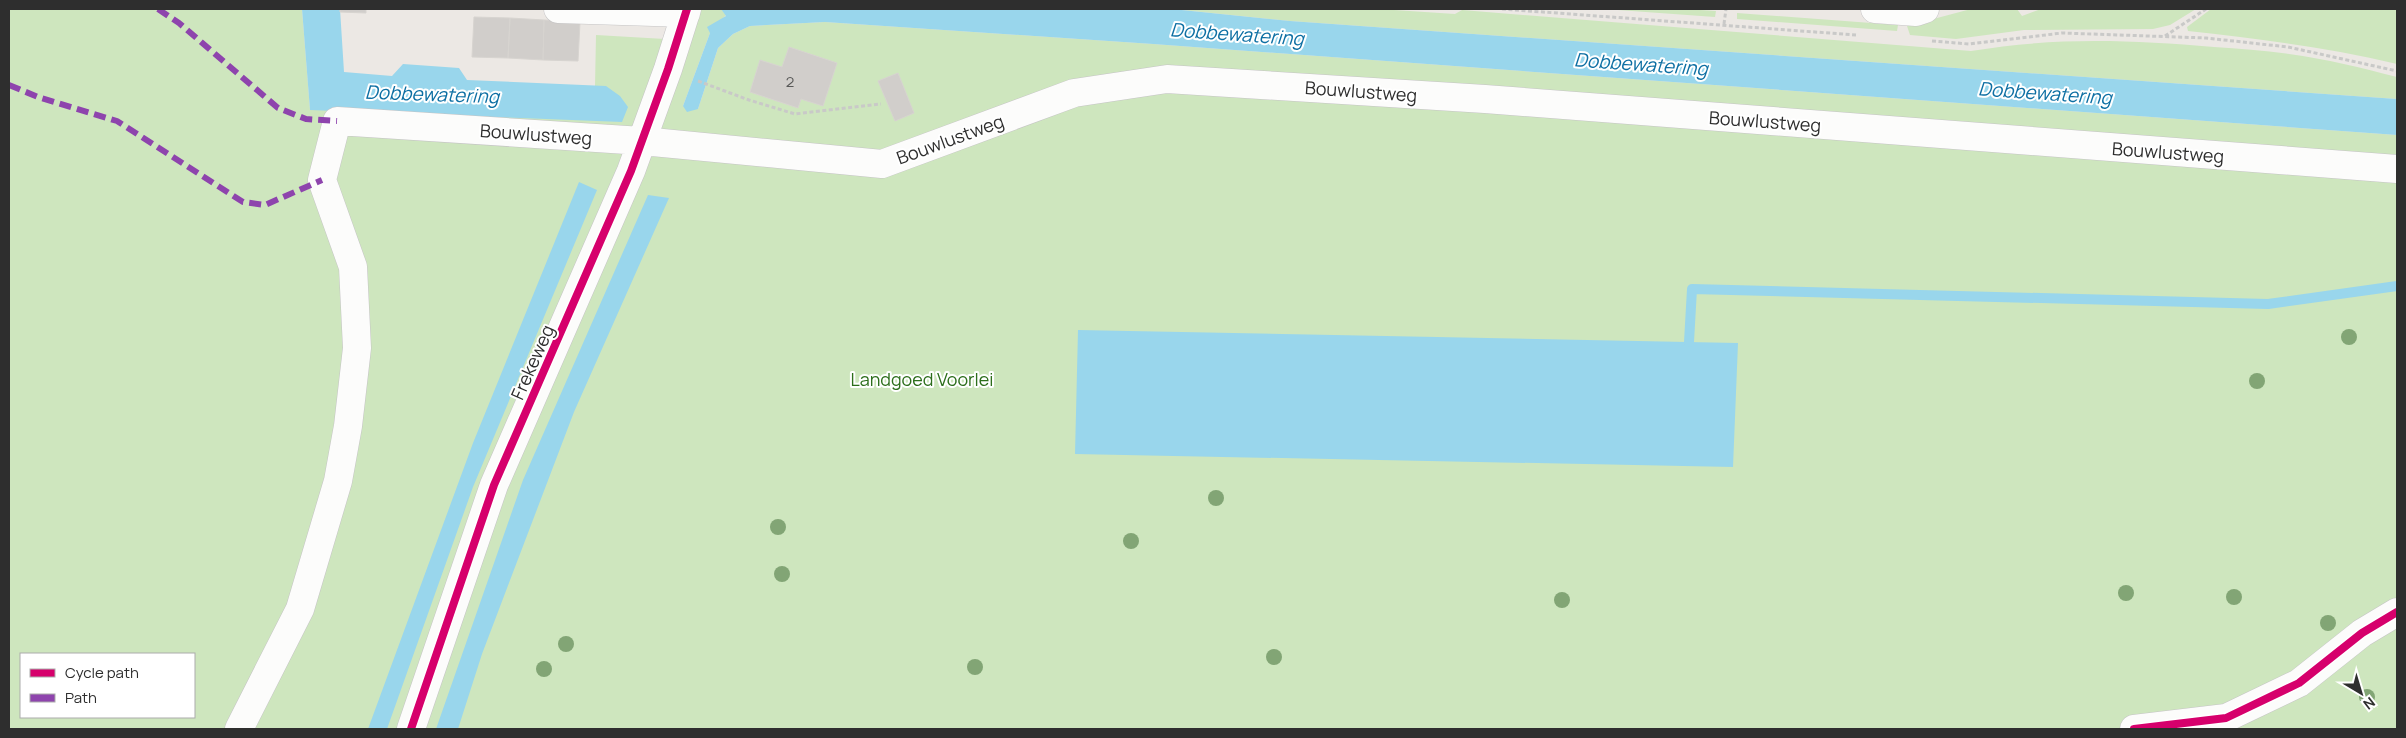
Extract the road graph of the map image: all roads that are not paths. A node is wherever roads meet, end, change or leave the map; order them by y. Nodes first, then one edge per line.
1 (558, 9) edge
2 (1875, 9) edge
3 (1925, 9) edge
4 (687, 11) edge
5 (642, 141) junction
6 (2397, 170) edge
7 (2397, 612) edge
8 (239, 729) edge
9 (411, 729) edge
10 (2134, 729) edge

1 - 4 street, Frekeweg
2 - 3 street
4 - 5 street, Frekeweg
5 - 6 street, Bouwlustweg
5 - 8 street, Bouwlustweg
5 - 9 street, Frekeweg
7 - 10 street

